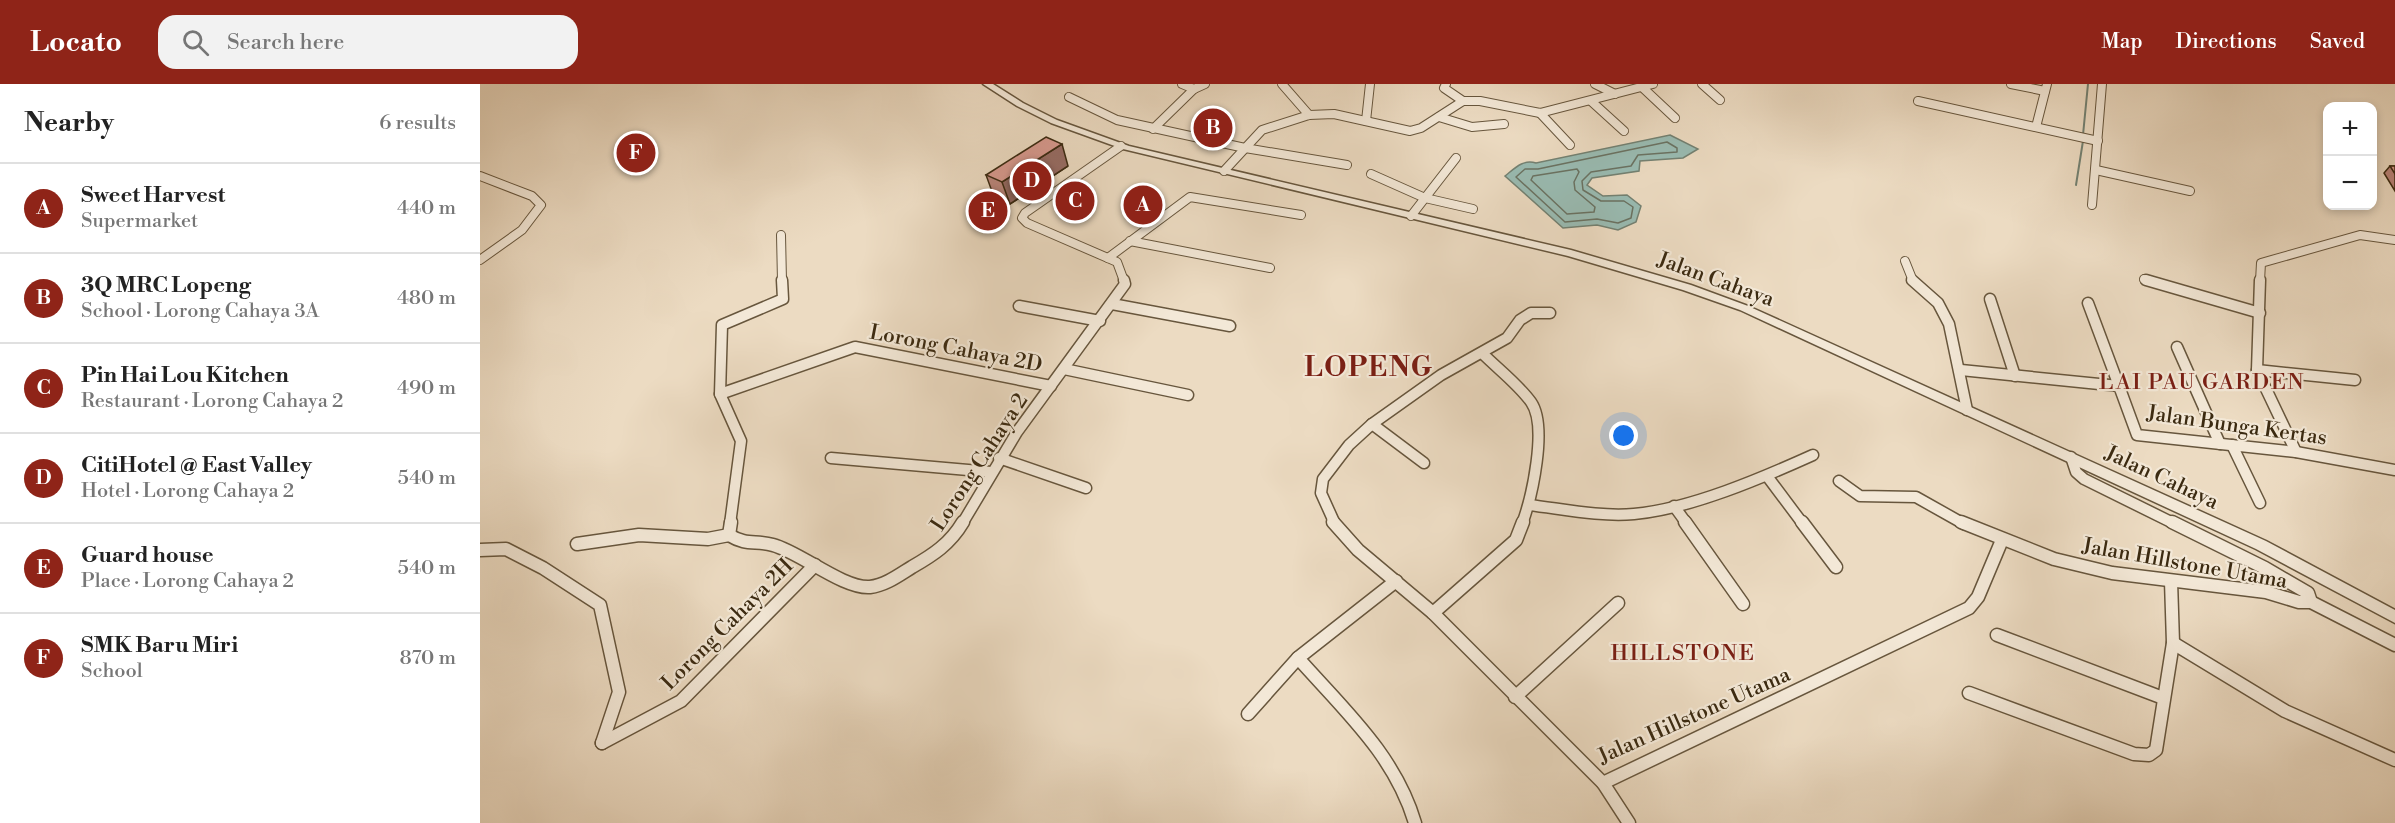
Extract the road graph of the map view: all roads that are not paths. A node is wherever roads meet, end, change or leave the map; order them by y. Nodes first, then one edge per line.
1 (987, 84) edge
2 (1182, 84) edge
3 (1205, 84) edge
4 (1282, 84) edge
5 (1370, 84) edge
6 (1446, 84) edge
7 (1595, 84) edge
8 (1653, 84) edge
9 (1702, 84) edge
10 (2012, 84) edge
11 (2102, 84) edge
12 (1642, 87) junction
13 (2046, 88) edge
14 (1194, 89) junction
15 (1615, 94) junction
16 (1069, 97) dead end
17 (1591, 100) junction
18 (1720, 100) dead end
19 (1463, 101) junction
20 (1918, 101) dead end
21 (1540, 113) junction
22 (1309, 115) junction
23 (1439, 117) junction
24 (1675, 118) dead end
25 (1366, 121) junction
26 (1504, 124) dead end
27 (2036, 127) junction
28 (1152, 129) junction
29 (1624, 131) dead end
30 (2098, 141) junction
31 (1570, 145) dead end
32 (1121, 146) junction
33 (1245, 148) junction
34 (1456, 158) dead end
35 (1347, 165) dead end
36 (2096, 170) junction
37 (1224, 171) junction
38 (1371, 174) dead end
39 (480, 176) edge
40 (2190, 191) dead end
41 (1425, 198) junction
42 (2091, 205) dead end
43 (1473, 209) dead end
44 (1301, 215) dead end
45 (1411, 216) junction
46 (780, 235) dead end
47 (2395, 240) edge
48 (1130, 241) junction
49 (1108, 258) junction
50 (480, 260) edge
51 (1905, 261) dead end
52 (1270, 268) dead end
53 (2144, 279) dead end
54 (1990, 299) dead end
55 (2088, 303) dead end
56 (1112, 304) junction
57 (1019, 306) dead end
58 (1550, 313) dead end
59 (2260, 313) junction
60 (1100, 321) junction
61 (1230, 326) dead end
62 (2177, 347) dead end
63 (1482, 353) junction
64 (1064, 369) junction
65 (1961, 370) junction
66 (2257, 370) junction
67 (2015, 376) junction
68 (2355, 380) dead end
69 (1051, 386) junction
70 (2119, 386) junction
71 (720, 393) junction
72 (1188, 395) dead end
73 (1967, 411) junction
74 (1372, 424) junction
75 (2226, 445) junction
76 (2296, 452) junction
77 (1813, 455) dead end
78 (2071, 457) junction
79 (831, 458) dead end
80 (999, 458) junction
81 (1424, 463) dead end
82 (2395, 470) edge
83 (991, 472) junction
84 (1767, 476) junction
85 (1839, 481) dead end
86 (1086, 488) dead end
87 (2260, 503) dead end
88 (1529, 505) junction
89 (1674, 506) junction
90 (729, 535) junction
91 (2002, 540) junction
92 (577, 544) dead end
93 (480, 550) edge
94 (815, 565) junction
95 (1836, 567) dead end
96 (1396, 581) junction
97 (2171, 581) junction
98 (2311, 602) junction
99 (1618, 603) dead end
100 (1743, 604) dead end
101 (1433, 613) junction
102 (2395, 617) edge
103 (1997, 635) dead end
104 (2173, 643) junction
105 (2395, 645) edge
106 (1298, 658) junction
107 (1969, 693) dead end
108 (1515, 697) junction
109 (2163, 698) junction
110 (1248, 714) dead end
111 (2395, 760) edge
112 (1603, 783) junction
113 (1415, 823) edge
114 (1629, 823) edge

1 - 32 street, Jalan Cahaya
2 - 14 street
3 - 14 street
4 - 22 street
5 - 25 street
6 - 19 street
7 - 15 street
8 - 12 street
9 - 18 street
10 - 13 street
11 - 30 street
12 - 15 street
12 - 24 street
13 - 27 street
14 - 28 street
15 - 17 street
16 - 28 street
17 - 21 street
17 - 29 street
19 - 21 street
19 - 23 street
20 - 27 street
21 - 31 street
22 - 25 street
22 - 33 street
23 - 25 street
23 - 26 street
27 - 30 street
28 - 33 street
30 - 36 street
32 - 37 street, Jalan Cahaya
32 - 49 street
33 - 35 street
33 - 37 street
34 - 41 street
36 - 40 street
36 - 42 street
37 - 45 street, Jalan Cahaya
38 - 41 street
39 - 50 street
41 - 43 street
41 - 45 street
44 - 48 street
45 - 73 street, Jalan Cahaya
46 - 71 street
47 - 59 street
48 - 49 street
48 - 52 street
49 - 56 street, Lorong Cahaya 2
51 - 65 street
53 - 59 street
54 - 67 street
55 - 70 street
56 - 60 street, Lorong Cahaya 2
56 - 61 street
57 - 60 street
58 - 63 street, Jalan Hillstone Utama
59 - 66 street
60 - 64 street, Lorong Cahaya 2
62 - 75 street
63 - 74 street, Jalan Hillstone Utama
63 - 88 street
64 - 69 street, Lorong Cahaya 2
64 - 72 street
65 - 67 street
65 - 73 street
66 - 68 street
66 - 76 street
67 - 70 street
69 - 71 street, Lorong Cahaya 2D
69 - 80 street, Lorong Cahaya 2
70 - 75 street, Jalan Bunga Kertas
71 - 90 street
73 - 78 street, Jalan Cahaya
74 - 81 street
74 - 96 street, Jalan Hillstone Utama
75 - 76 street, Jalan Bunga Kertas
75 - 87 street
76 - 82 street, Jalan Bunga Kertas
77 - 84 street
78 - 98 street
78 - 102 street, Jalan Cahaya
79 - 83 street
80 - 83 street, Lorong Cahaya 2
80 - 86 street
83 - 94 street, Lorong Cahaya 2
84 - 89 street
84 - 95 street
85 - 91 street
88 - 89 street
88 - 101 street
89 - 100 street
90 - 92 street, Lorong Cahaya 2
90 - 94 street, Lorong Cahaya 2
91 - 97 street, Jalan Hillstone Utama
91 - 112 street, Jalan Hillstone Utama
93 - 94 street, Lorong Cahaya 2H
96 - 101 street, Jalan Hillstone Utama
96 - 106 street
97 - 98 street, Jalan Hillstone Utama
97 - 104 street
98 - 105 street, Jalan Hillstone Utama
99 - 108 street
101 - 108 street, Jalan Hillstone Utama
103 - 109 street
104 - 109 street
104 - 111 street
106 - 110 street
106 - 113 street
107 - 109 street
108 - 112 street, Jalan Hillstone Utama
112 - 114 street

